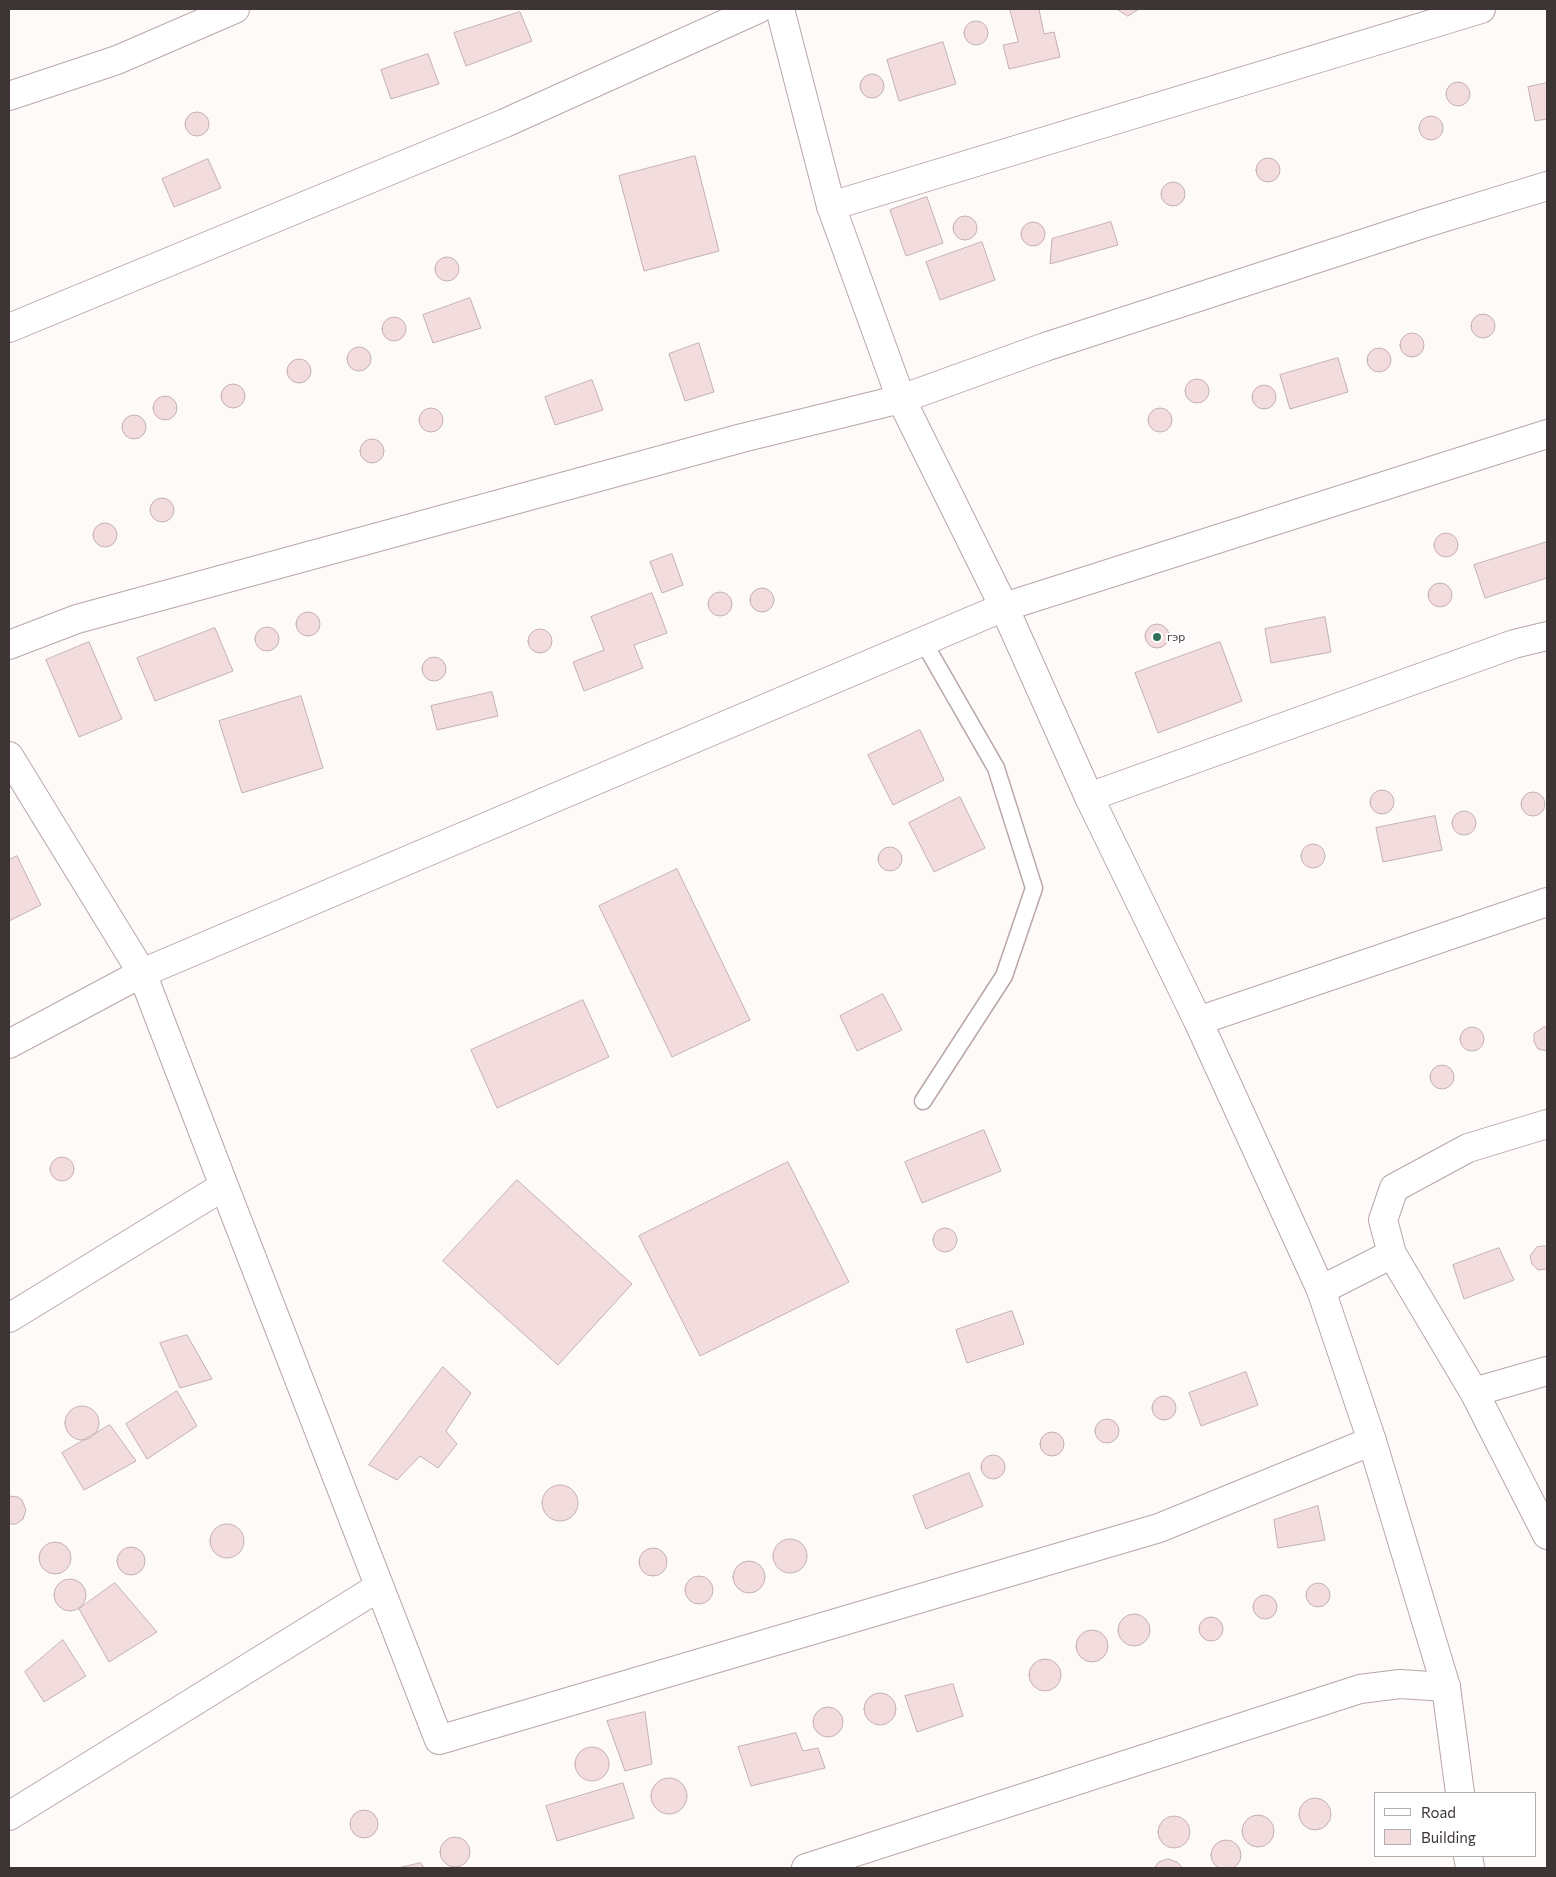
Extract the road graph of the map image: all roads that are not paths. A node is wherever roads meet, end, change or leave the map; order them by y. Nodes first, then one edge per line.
1 (235, 9) edge
2 (758, 9) edge
3 (780, 9) edge
4 (1481, 9) edge
5 (9, 96) edge
6 (1547, 186) edge
7 (831, 206) junction
8 (9, 328) edge
9 (901, 400) junction
10 (1547, 434) edge
11 (1004, 607) junction
12 (1547, 636) edge
13 (923, 641) junction
14 (9, 645) edge
15 (9, 756) edge
16 (1089, 797) junction
17 (1547, 902) edge
18 (142, 973) junction
19 (1198, 1021) junction
20 (9, 1044) edge
21 (923, 1101) dead end
22 (1547, 1124) edge
23 (224, 1186) junction
24 (1392, 1254) junction
25 (1321, 1290) junction
26 (9, 1318) edge
27 (1547, 1371) edge
28 (1474, 1392) junction
29 (1372, 1440) junction
30 (1547, 1535) edge
31 (379, 1587) junction
32 (1446, 1686) junction
33 (1460, 1792) edge
34 (9, 1816) edge
35 (806, 1868) edge

1 - 5 street
2 - 8 street
3 - 7 street
4 - 7 street
6 - 9 street
7 - 9 street
9 - 11 street
9 - 14 street
10 - 11 street
11 - 13 street
11 - 16 street
12 - 16 street
13 - 18 street
13 - 21 lane
15 - 18 street
16 - 19 street
17 - 19 street
18 - 20 street
18 - 23 street
19 - 25 street
22 - 24 street
23 - 26 street
23 - 31 street
24 - 25 street
24 - 28 street
25 - 29 street
27 - 28 street
28 - 30 street
29 - 31 street
29 - 32 street
31 - 34 street
32 - 33 street
32 - 35 street

